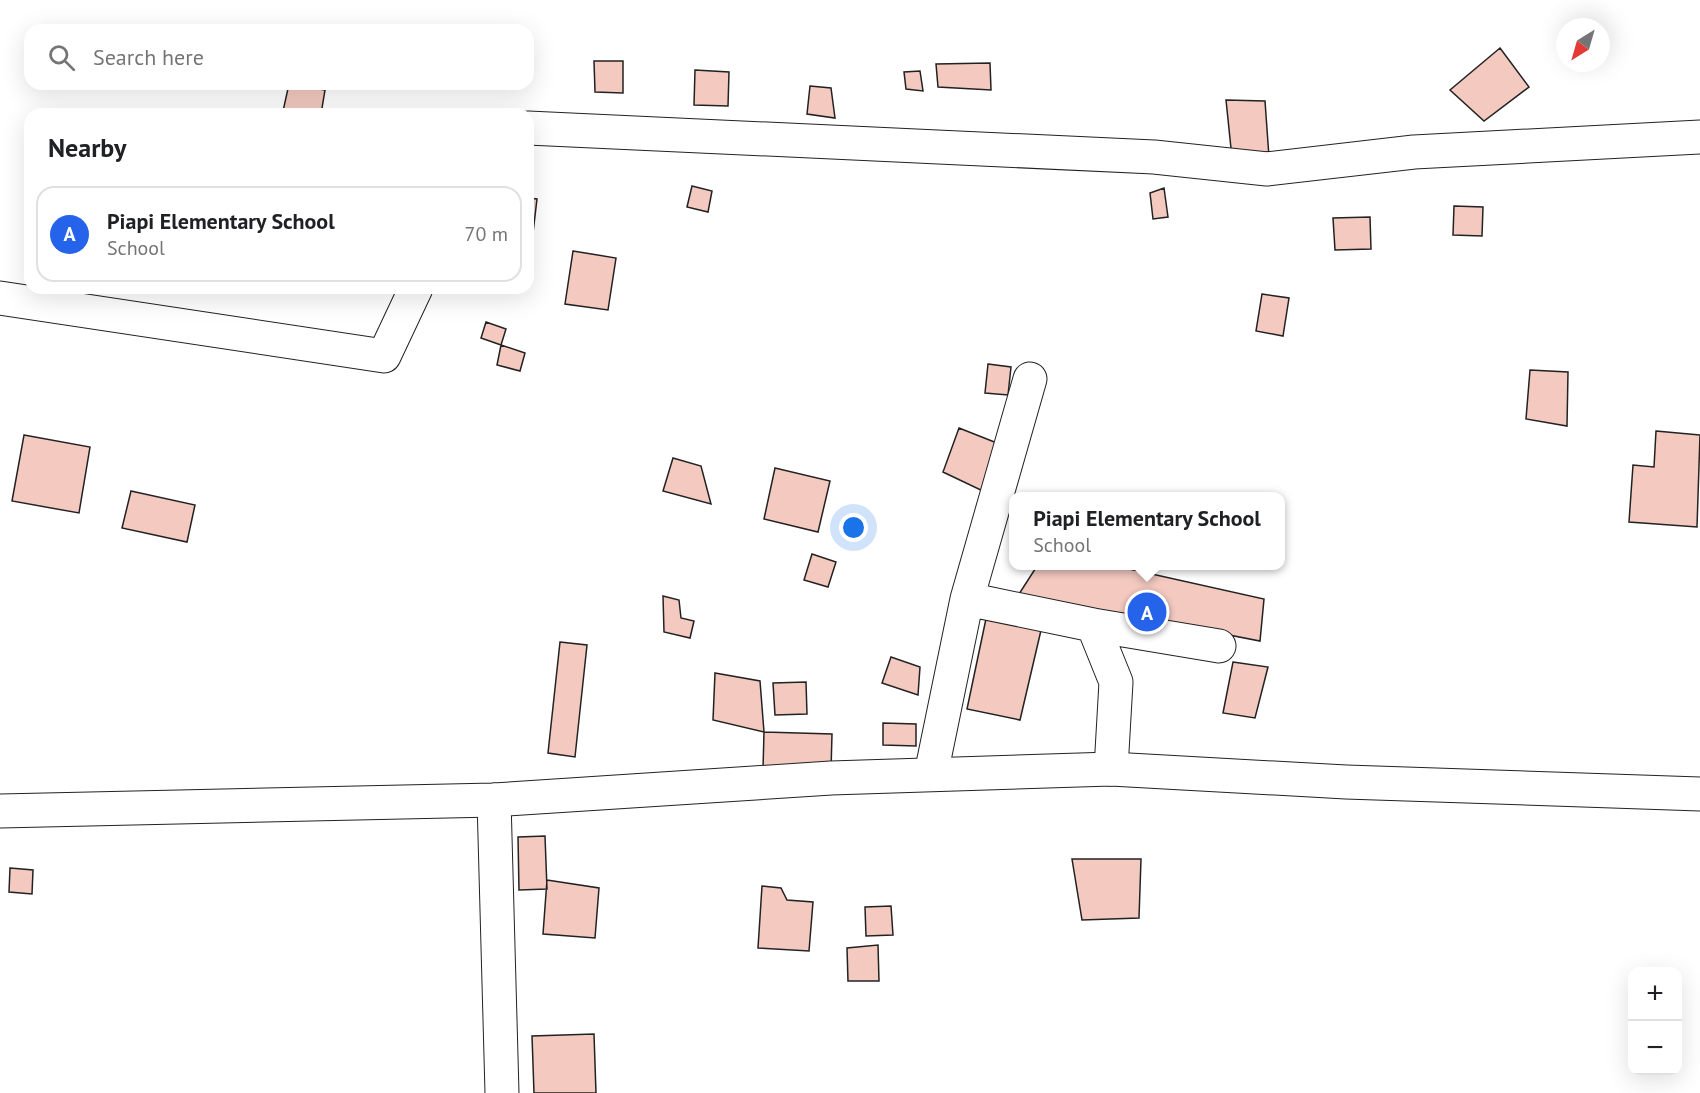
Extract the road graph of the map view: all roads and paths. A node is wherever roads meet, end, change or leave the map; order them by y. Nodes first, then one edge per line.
1 (534, 128) edge
2 (1700, 137) edge
3 (413, 294) edge
4 (0, 298) edge
5 (1030, 379) dead end
6 (967, 600) junction
7 (1093, 625) junction
8 (1219, 646) dead end
9 (1111, 769) junction
10 (931, 774) junction
11 (1700, 794) edge
12 (494, 800) junction
13 (0, 811) edge
14 (502, 1093) edge

1 - 2 street
3 - 4 street
5 - 6 street
6 - 7 street
6 - 10 street
7 - 8 street
7 - 9 street
9 - 10 street
9 - 11 street
10 - 12 street
12 - 13 street
12 - 14 street

